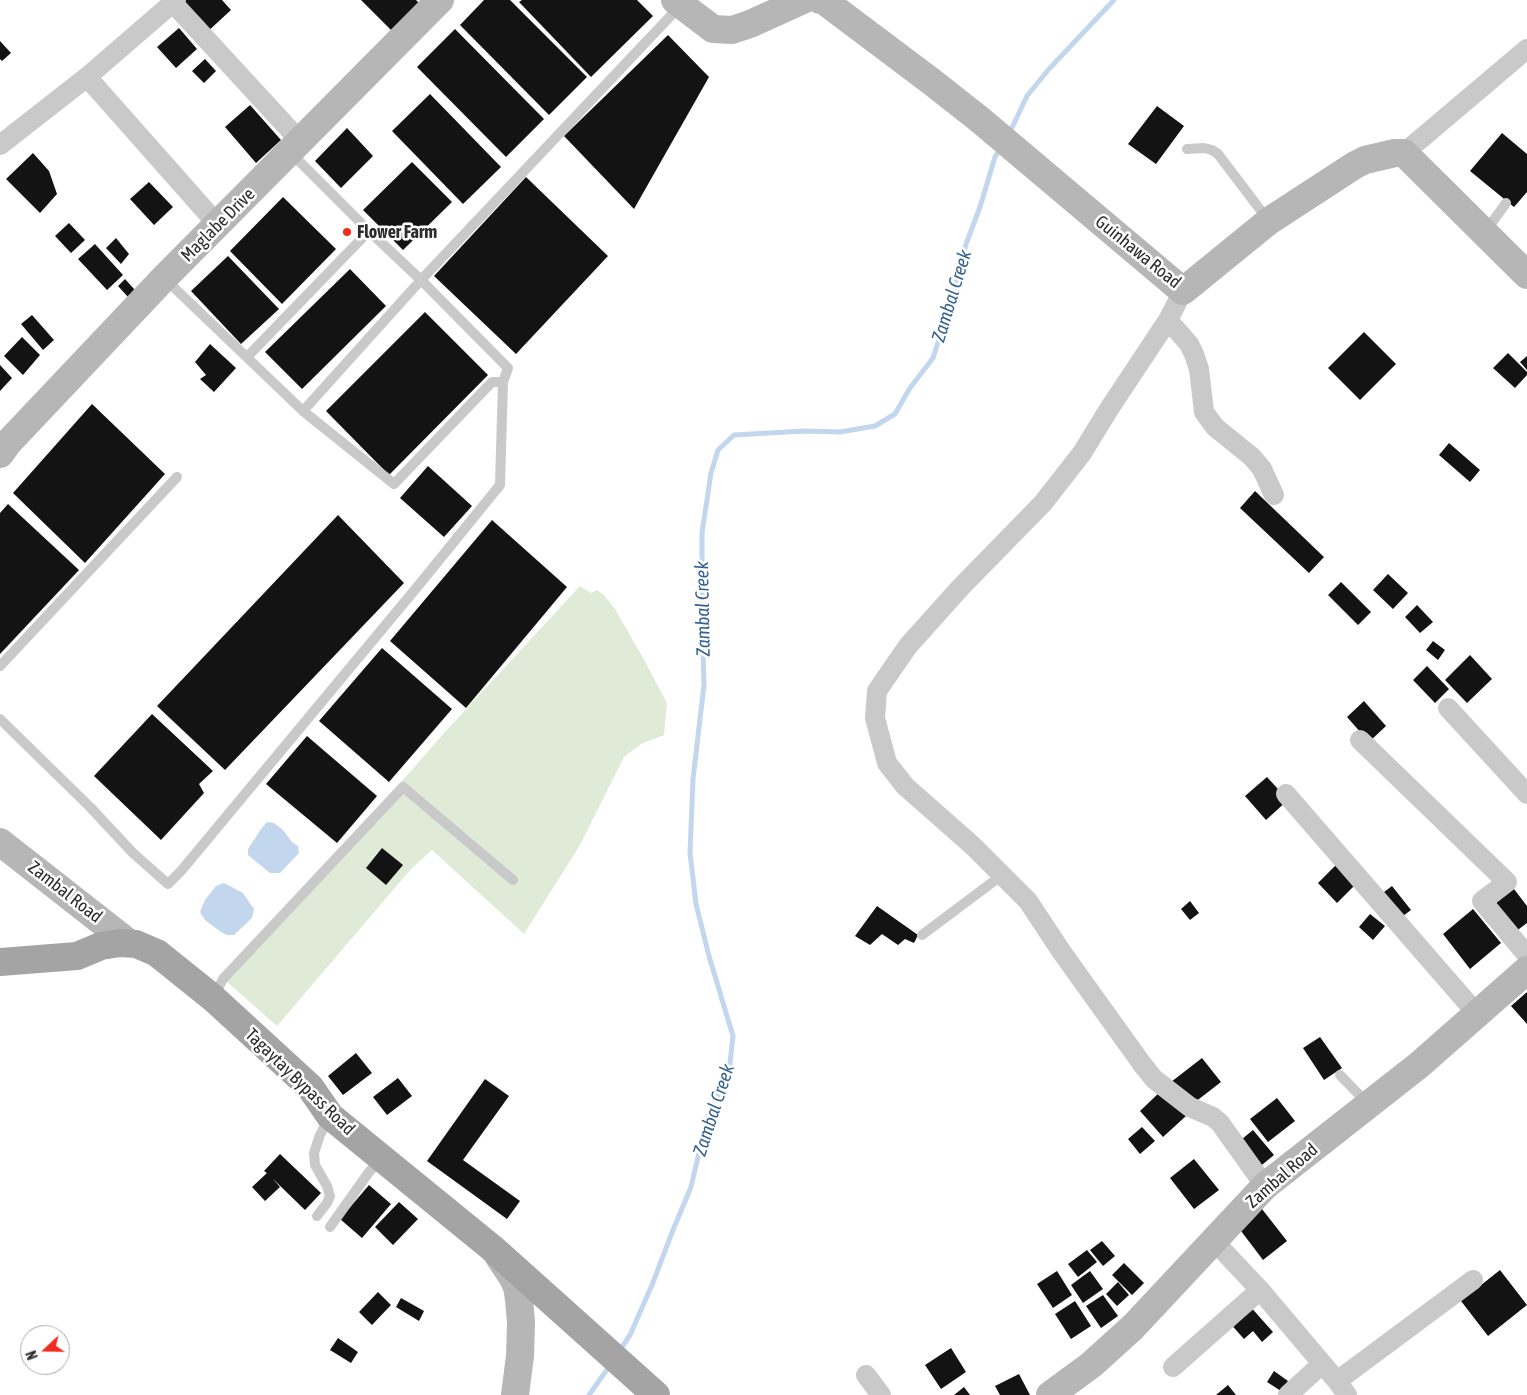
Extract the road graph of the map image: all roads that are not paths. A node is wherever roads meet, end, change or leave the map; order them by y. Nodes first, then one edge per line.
1 (440, 0) edge
2 (803, 0) edge
3 (820, 0) edge
4 (174, 2) edge
5 (678, 3) edge
6 (1527, 49) edge
7 (88, 77) junction
8 (0, 145) edge
9 (296, 147) junction
10 (1187, 149) dead end
11 (1404, 153) junction
12 (1506, 204) dead end
13 (1269, 221) junction
14 (218, 225) junction
15 (369, 232) junction
16 (1485, 233) junction
17 (1527, 275) edge
18 (164, 278) junction
19 (421, 280) junction
20 (1183, 291) junction
21 (1168, 320) junction
22 (247, 356) junction
23 (503, 382) junction
24 (302, 411) junction
25 (0, 454) edge
26 (177, 477) dead end
27 (1274, 495) dead end
28 (0, 666) edge
29 (1448, 708) dead end
30 (0, 719) edge
31 (1360, 740) dead end
32 (1286, 794) dead end
33 (1527, 794) edge
34 (0, 842) edge
35 (1002, 875) junction
36 (513, 880) dead end
37 (922, 935) dead end
38 (129, 943) junction
39 (1527, 954) edge
40 (0, 962) edge
41 (1527, 970) edge
42 (213, 998) junction
43 (1477, 1014) junction
44 (1340, 1075) dead end
45 (1368, 1104) junction
46 (330, 1116) junction
47 (382, 1158) junction
48 (1265, 1186) junction
49 (317, 1216) dead end
50 (330, 1227) dead end
51 (1214, 1241) junction
52 (492, 1248) junction
53 (1473, 1280) dead end
54 (1260, 1290) junction
55 (1322, 1364) junction
56 (1174, 1367) dead end
57 (866, 1375) dead end
58 (1342, 1388) edge
59 (515, 1395) edge
60 (656, 1395) edge
61 (881, 1395) edge
62 (1050, 1395) edge
63 (1288, 1395) edge

1 - 9 street, Maglabe Drive
2 - 5 street
3 - 20 street, Guinhawa Road
4 - 7 street
4 - 9 street
5 - 19 lane
6 - 11 street
7 - 8 street
7 - 14 street
9 - 14 street, Maglabe Drive
9 - 15 lane
10 - 13 lane
11 - 13 street, Guinhawa Road
11 - 16 street
12 - 16 lane
13 - 20 street, Guinhawa Road
14 - 18 street, Maglabe Drive
15 - 19 lane
15 - 22 lane
16 - 17 street
18 - 22 lane
18 - 25 street, Maglabe Drive
19 - 23 lane
19 - 24 lane
20 - 21 street
21 - 27 street
21 - 35 street
22 - 24 lane
23 - 24 lane
23 - 30 lane
26 - 28 lane
29 - 33 street
31 - 39 street
32 - 43 street
34 - 38 street, Zambal Road
35 - 37 lane
35 - 48 street
36 - 42 lane
38 - 40 main road, Tagaytay Bypass Road
38 - 42 main road, Tagaytay Bypass Road
41 - 43 street, Zambal Road
42 - 46 main road, Tagaytay Bypass Road
43 - 45 street, Zambal Road
44 - 45 lane
45 - 48 street, Zambal Road
46 - 47 main road, Tagaytay Bypass Road
46 - 49 lane
47 - 50 lane
47 - 52 main road, Tagaytay Bypass Road
48 - 51 street, Zambal Road
51 - 54 street
51 - 62 street, Zambal Road
52 - 59 street
52 - 60 main road, Tagaytay Bypass Road
53 - 58 street
54 - 55 street
54 - 56 street
55 - 58 street
55 - 63 street
57 - 61 street

